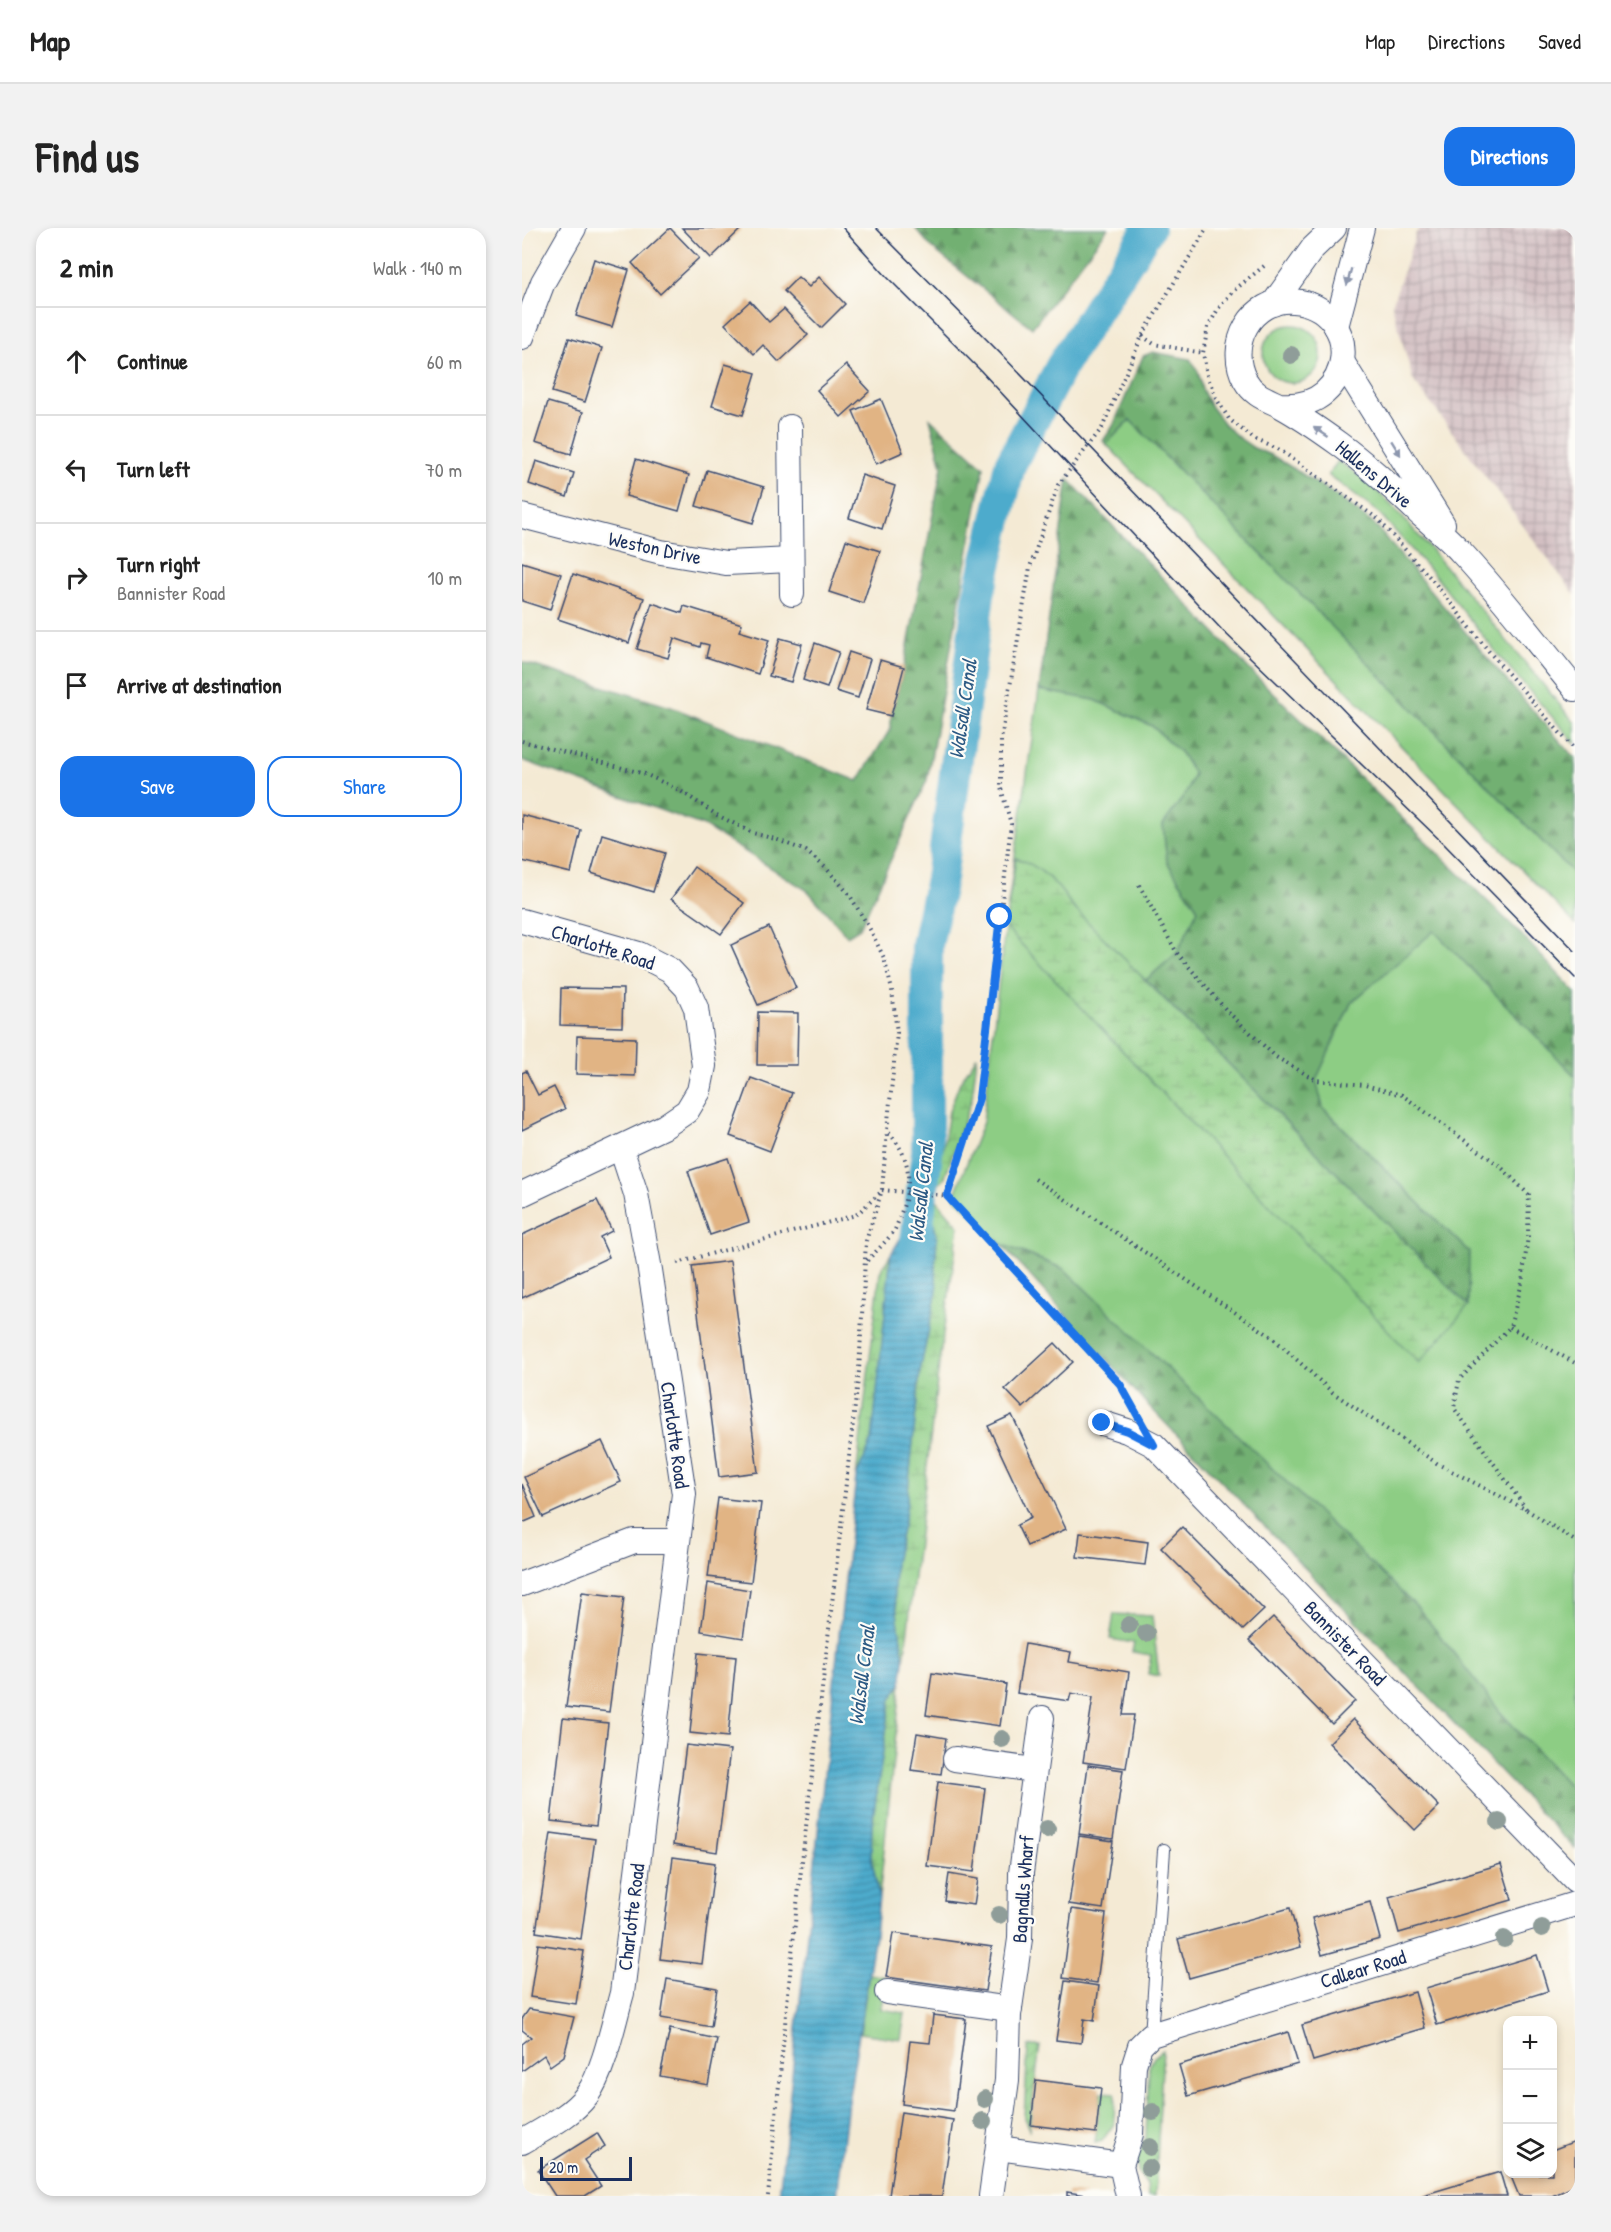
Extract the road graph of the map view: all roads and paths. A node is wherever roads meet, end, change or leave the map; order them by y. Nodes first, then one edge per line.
1 (574, 228) edge
2 (1207, 228) edge
3 (1334, 228) edge
4 (1362, 228) edge
5 (1273, 304) junction
6 (1336, 327) junction
7 (1142, 336) junction
8 (522, 337) edge
9 (1342, 363) junction
10 (1280, 405) junction
11 (790, 427) dead end
12 (522, 516) edge
13 (1461, 552) junction
14 (790, 560) junction
15 (792, 594) dead end
16 (1575, 689) edge
17 (522, 741) edge
18 (1575, 750) edge
19 (1139, 885) dead end
20 (522, 921) edge
21 (887, 1131) junction
22 (621, 1148) junction
23 (1035, 1179) dead end
24 (882, 1190) junction
25 (522, 1194) edge
26 (947, 1196) junction
27 (865, 1263) junction
28 (650, 1270) junction
29 (1510, 1327) junction
30 (1575, 1362) edge
31 (1131, 1404) dead end
32 (1102, 1423) dead end
33 (1527, 1510) junction
34 (677, 1541) junction
35 (1575, 1541) edge
36 (522, 1584) edge
37 (1042, 1718) dead end
38 (955, 1759) dead end
39 (1034, 1770) junction
40 (1164, 1850) dead end
41 (1575, 1881) edge
42 (1575, 1904) edge
43 (887, 1992) dead end
44 (1010, 2009) junction
45 (1151, 2035) junction
46 (522, 2142) edge
47 (998, 2148) junction
48 (1121, 2165) junction
49 (768, 2196) edge
50 (991, 2196) edge
51 (1128, 2196) edge

1 - 8 street
2 - 7 path
3 - 5 street, Hallens Drive
4 -> 6 street, Hallens Drive
5 - 6 street
5 - 10 street, Hallens Drive
6 - 9 street, Hallens Drive
7 - 18 path
7 - 26 path
9 - 10 street
9 -> 13 street, Hallens Drive
13 -> 10 street, Hallens Drive
11 - 14 street
12 - 14 street, Weston Drive
13 - 16 street, Hallens Drive
14 - 15 street
17 - 21 path
19 - 29 path
20 - 22 street, Charlotte Road
21 - 24 path
21 - 27 path
22 - 25 street
22 - 28 street, Charlotte Road
23 - 33 path
24 - 26 path, bridge
24 - 27 path
24 - 28 path
26 - 31 path
27 - 49 path
28 - 34 street, Charlotte Road
29 - 30 path
29 - 33 path
32 - 41 street, Bannister Road
33 - 35 path
34 - 36 street
34 - 46 street, Charlotte Road
37 - 39 street, Bagnalls Wharf
38 - 39 street
39 - 44 street, Bagnalls Wharf
40 - 45 lane
42 - 45 street, Callear Road
43 - 44 street
44 - 47 street, Bagnalls Wharf
45 - 48 street
47 - 48 street
47 - 50 street, Bagnalls Wharf
48 - 51 street

